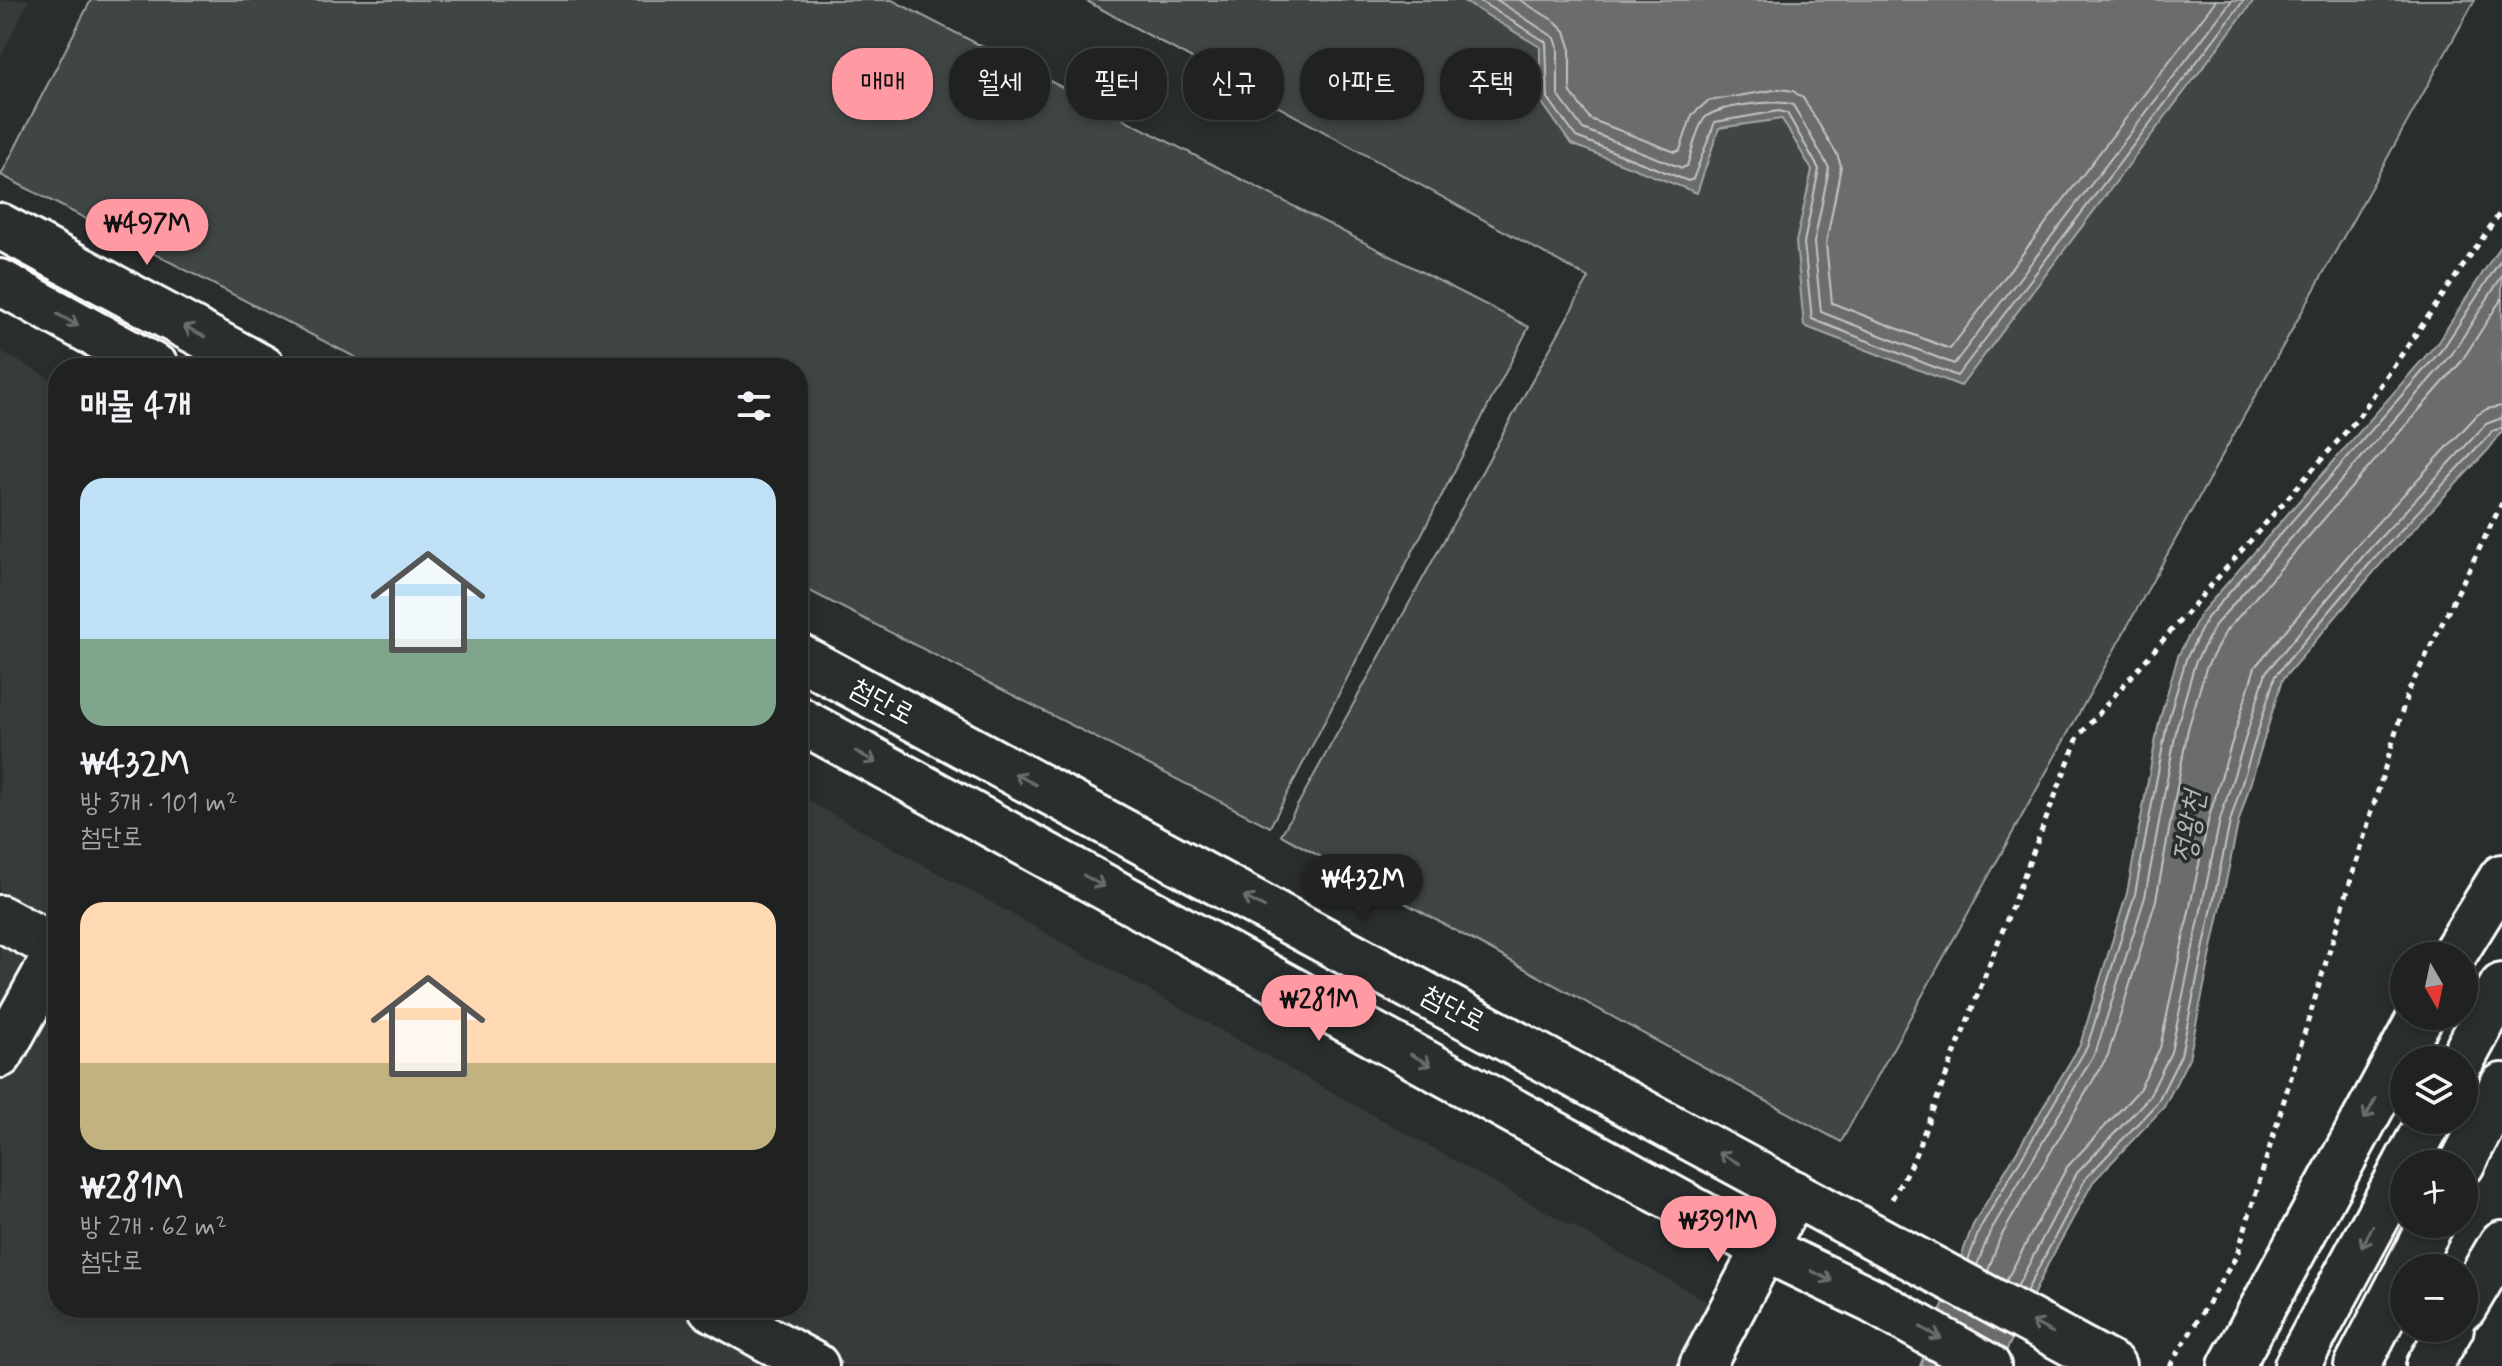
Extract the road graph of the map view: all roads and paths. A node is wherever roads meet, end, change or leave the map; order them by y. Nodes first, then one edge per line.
1 (2502, 210) edge
2 (0, 226) edge
3 (0, 282) edge
4 (139, 358) edge
5 (244, 358) edge
6 (2502, 503) edge
7 (808, 661) edge
8 (808, 724) edge
9 (2502, 877) edge
10 (0, 918) edge
11 (2462, 942) edge
12 (48, 944) edge
13 (48, 968) edge
14 (2502, 986) edge
15 (2413, 1030) edge
16 (2470, 1046) edge
17 (0, 1055) edge
18 (2502, 1086) edge
19 (2469, 1150) edge
20 (1794, 1193) junction
21 (2390, 1194) edge
22 (1884, 1242) junction
23 (2502, 1243) edge
24 (1765, 1249) junction
25 (2478, 1283) edge
26 (2390, 1303) edge
27 (729, 1318) edge
28 (2443, 1342) edge
29 (2112, 1365) edge
30 (816, 1366) edge
31 (1702, 1366) edge
32 (1988, 1366) edge
33 (2170, 1366) edge
34 (2231, 1366) edge
35 (2297, 1366) edge
36 (2357, 1366) edge
37 (2429, 1366) edge

1 - 22 path
5 -> 2 main road
3 -> 4 main road
6 - 33 path
20 -> 7 main road, 첨단로
8 -> 24 main road, 첨단로
9 - 11 main road
10 - 12 main road
13 - 17 main road
14 - 16 main road
15 -> 34 main road
18 - 19 main road
20 - 22 main road, 첨단로
20 - 24 main road
21 -> 35 main road
29 -> 22 main road, 첨단로
23 - 25 main road
24 - 31 main road
24 -> 32 main road, 첨단로
26 - 36 main road
27 - 30 main road
28 - 37 main road

